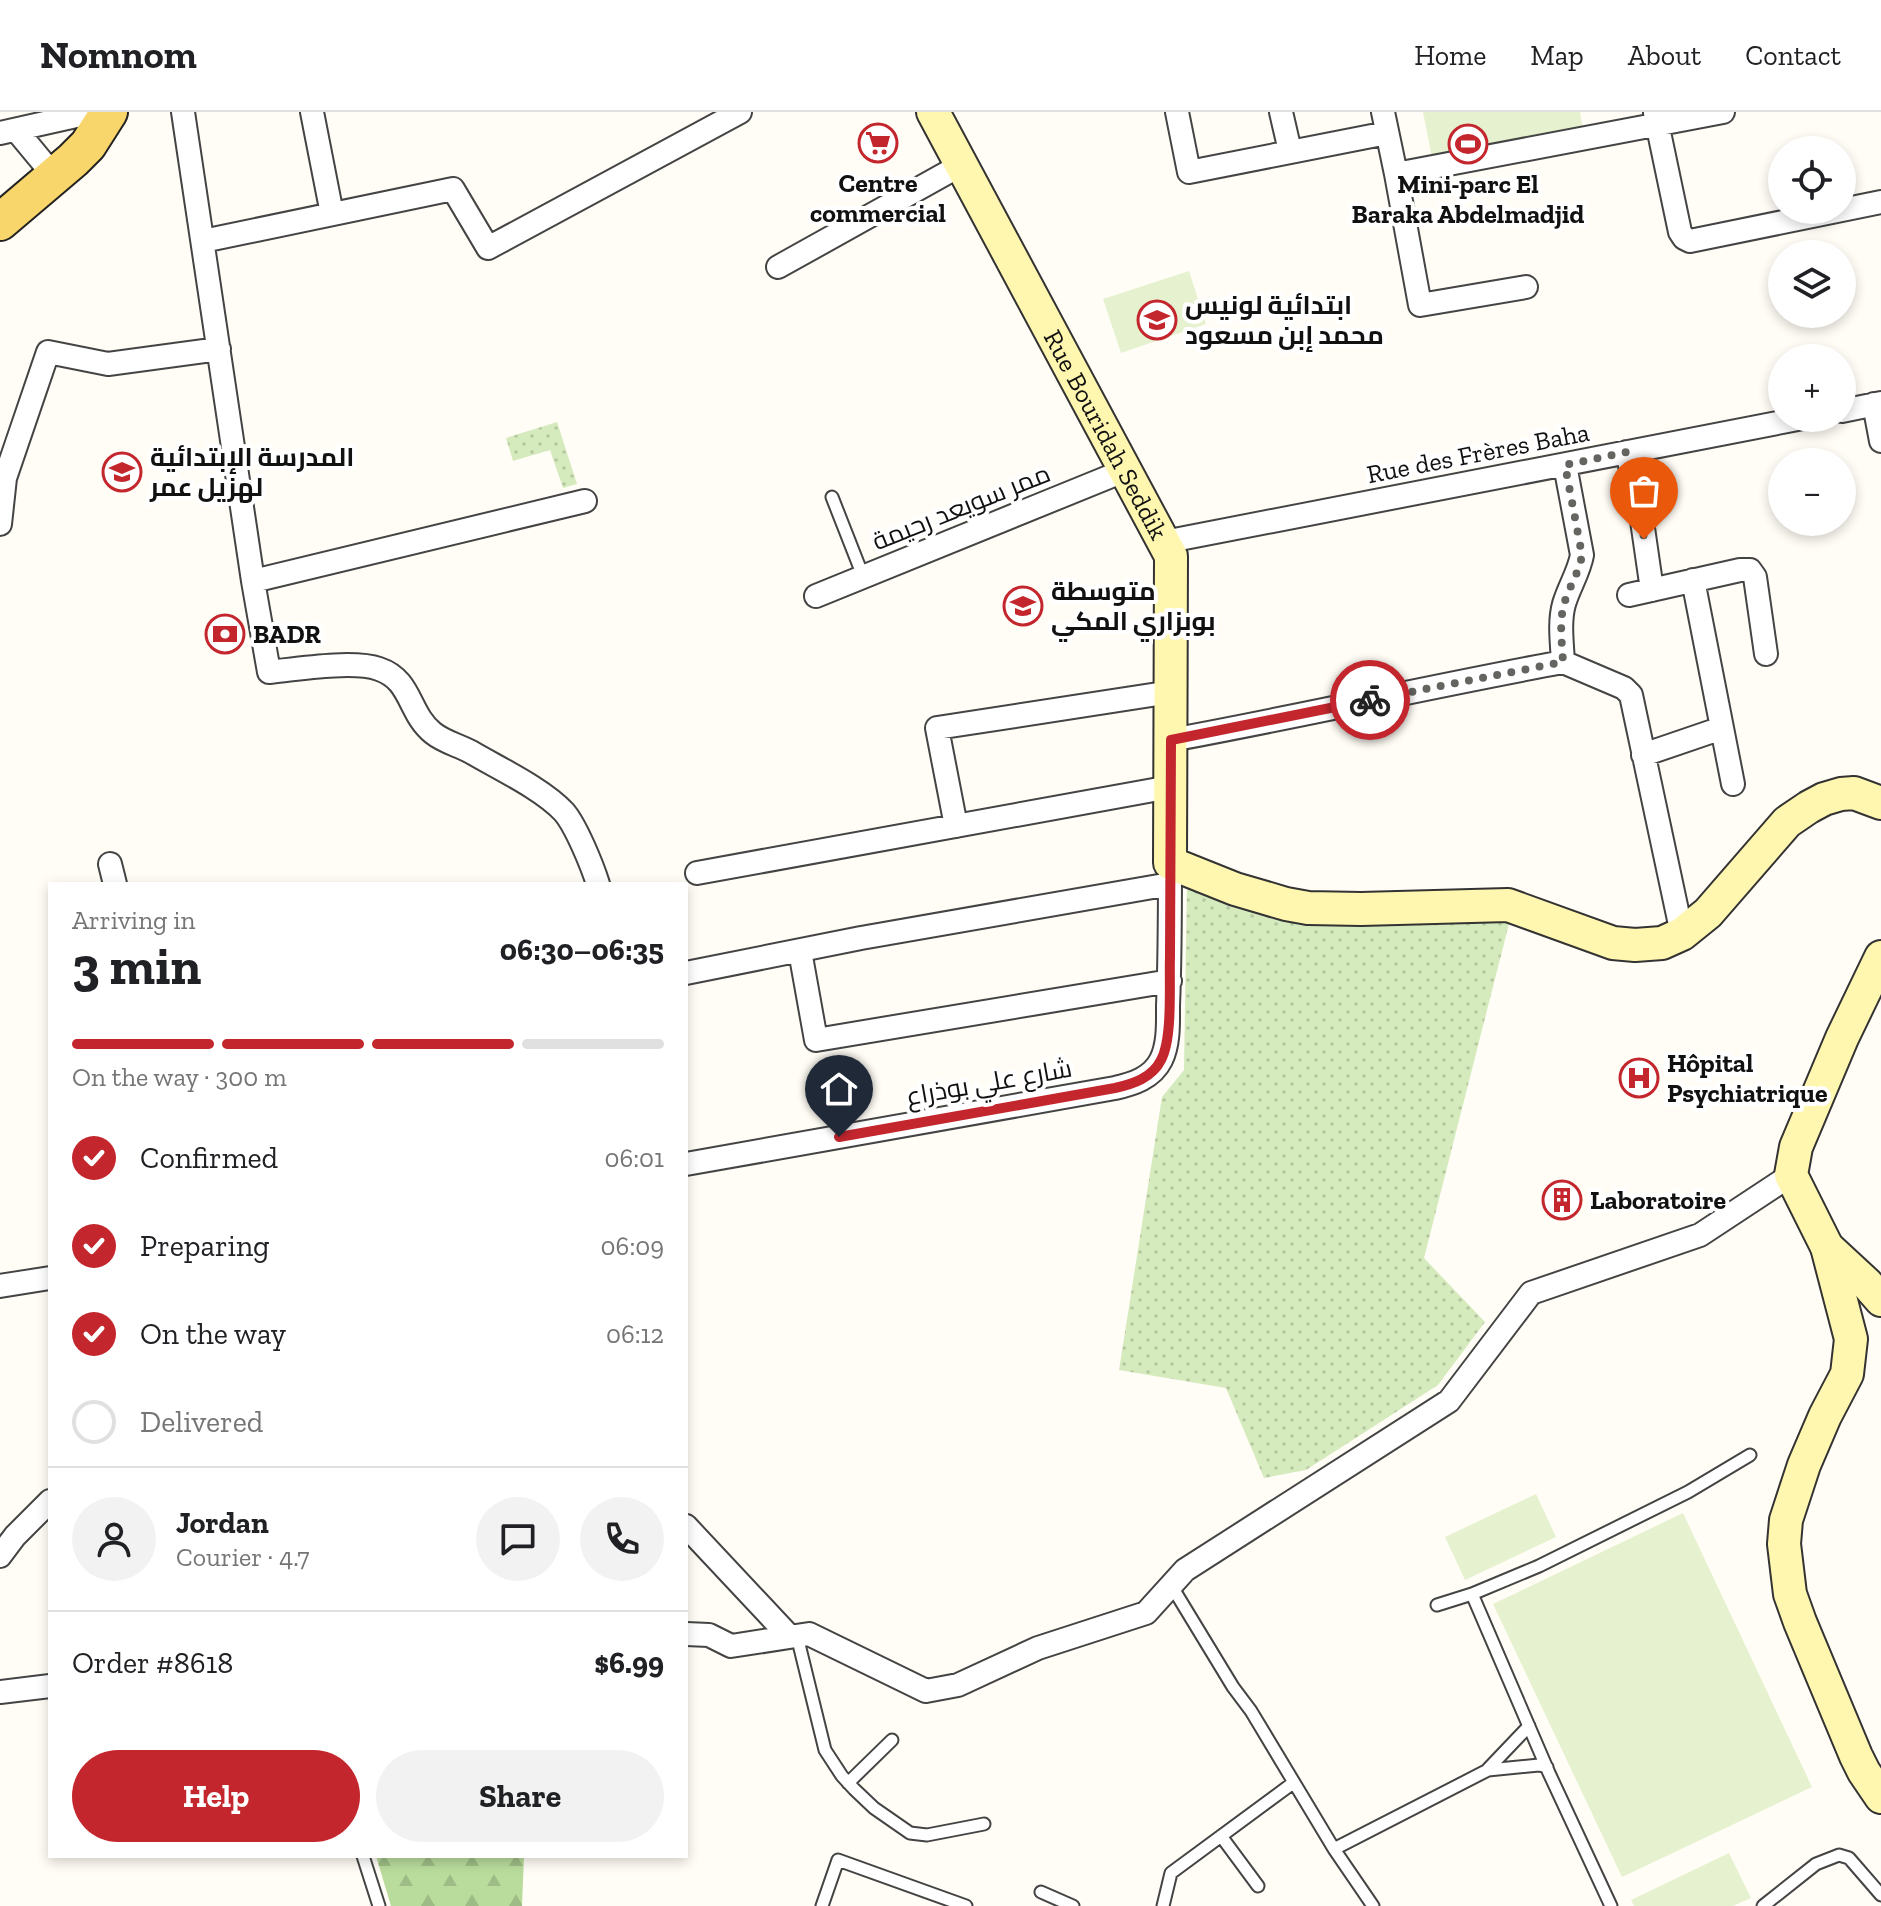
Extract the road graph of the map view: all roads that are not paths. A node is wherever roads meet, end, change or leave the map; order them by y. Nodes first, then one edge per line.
1 (94, 112) edge
2 (109, 112) edge
3 (183, 112) edge
4 (312, 112) edge
5 (740, 112) edge
6 (933, 112) edge
7 (1177, 112) edge
8 (1281, 112) edge
9 (1723, 112) edge
10 (1656, 119) edge
11 (1385, 123) edge
12 (8, 131) edge
13 (1290, 151) junction
14 (961, 165) junction
15 (1396, 174) junction
16 (55, 177) junction
17 (1881, 202) edge
18 (332, 214) junction
19 (0, 222) edge
20 (203, 241) junction
21 (778, 267) dead end
22 (1526, 287) dead end
23 (219, 349) junction
24 (1878, 404) edge
25 (1856, 408) edge
26 (1768, 425) edge
27 (1881, 441) edge
28 (1627, 452) junction
29 (1565, 465) junction
30 (1126, 470) junction
31 (832, 497) dead end
32 (585, 501) dead end
33 (0, 524) edge
34 (1164, 542) junction
35 (863, 576) junction
36 (1693, 580) junction
37 (253, 581) junction
38 (1652, 590) junction
39 (1629, 595) dead end
40 (816, 596) dead end
41 (1766, 654) dead end
42 (1563, 662) junction
43 (1171, 692) junction
44 (1722, 728) junction
45 (1171, 740) junction
46 (1643, 755) junction
47 (1733, 784) dead end
48 (1170, 787) junction
49 (1881, 803) edge
50 (956, 826) junction
51 (697, 873) dead end
52 (1170, 873) junction
53 (597, 882) edge
54 (1682, 934) junction
55 (800, 951) junction
56 (1881, 957) edge
57 (688, 973) edge
58 (1170, 981) junction
59 (1155, 1069) joint
60 (688, 1164) edge
61 (1791, 1175) junction
62 (1827, 1247) junction
63 (48, 1278) edge
64 (0, 1286) edge
65 (1876, 1286) edge
66 (1750, 1455) dead end
67 (48, 1503) edge
68 (688, 1528) edge
69 (0, 1556) edge
70 (1171, 1585) junction
71 (1472, 1594) junction
72 (1437, 1605) dead end
73 (688, 1616) edge
74 (688, 1634) edge
75 (709, 1635) junction
76 (793, 1637) junction
77 (48, 1686) edge
78 (0, 1692) edge
79 (1529, 1726) junction
80 (892, 1740) dead end
81 (1547, 1767) junction
82 (1488, 1770) junction
83 (848, 1783) junction
84 (1293, 1783) junction
85 (1881, 1797) edge
86 (984, 1824) dead end
87 (1221, 1836) junction
88 (1334, 1849) junction
89 (364, 1858) edge
90 (1258, 1886) dead end
91 (1041, 1892) dead end
92 (1881, 1895) edge
93 (379, 1906) edge
94 (822, 1906) edge
95 (966, 1906) edge
96 (1073, 1906) edge
97 (1163, 1906) edge
98 (1373, 1906) edge
99 (1611, 1906) edge
100 (1763, 1906) edge

1 - 12 street
2 - 16 main road
3 - 20 street
4 - 18 street
5 - 18 street
6 - 14 main road, Rue Bouridah Seddik
7 - 13 street
8 - 13 street
9 - 10 street
10 - 15 street
10 - 17 street
11 - 13 street
11 - 15 street
12 - 16 street
14 - 21 street
14 - 30 main road, Rue Bouridah Seddik
15 - 22 street
16 - 19 main road
18 - 20 street
20 - 23 street
23 - 33 street
23 - 37 street
24 - 25 street
24 - 27 street
26 - 28 street, Rue des Frères Baha
28 - 29 street, Rue des Frères Baha
28 - 38 street
29 - 34 street, Rue des Frères Baha
29 - 42 street
30 - 34 main road, Rue Bouridah Seddik
30 - 35 street, ممر سويعد رحيمة
31 - 35 lane
32 - 37 street
34 - 43 main road, Rue Bouridah Seddik
35 - 40 street, ممر سويعد رحيمة
36 - 38 street
36 - 41 street
36 - 44 street
37 - 53 street
38 - 39 street
42 - 45 street
42 - 46 street
43 - 45 main road, Rue Bouridah Seddik
43 - 50 street
44 - 46 street
44 - 47 street
45 - 48 main road, Rue Bouridah Seddik
46 - 54 street
48 - 50 street
48 - 52 main road, Rue Bouridah Seddik
49 - 54 main road
50 - 51 street
52 - 54 main road
52 - 55 street
52 - 58 street, Rue Bouridah Seddik
55 - 57 street
55 - 58 street
56 - 61 main road
58 - 59 street, Rue Bouridah Seddik
59 - 60 street, شارع علي بوذراع
61 - 62 main road
61 - 70 street
62 - 65 main road
62 - 85 main road
63 - 64 street
66 - 71 lane
67 - 69 street
68 - 76 street
70 - 76 street
70 - 84 lane
71 - 72 lane
71 - 79 lane
73 - 75 street
74 - 75 street
75 - 76 street
76 - 83 lane
77 - 78 street
79 - 81 lane
79 - 82 lane
80 - 83 lane
81 - 82 lane
81 - 99 lane
82 - 88 lane
83 - 86 lane
84 - 87 lane
84 - 88 lane
87 - 90 lane
87 - 97 lane
88 - 98 lane
89 - 93 lane
91 - 96 lane
92 - 100 lane
94 - 95 lane

